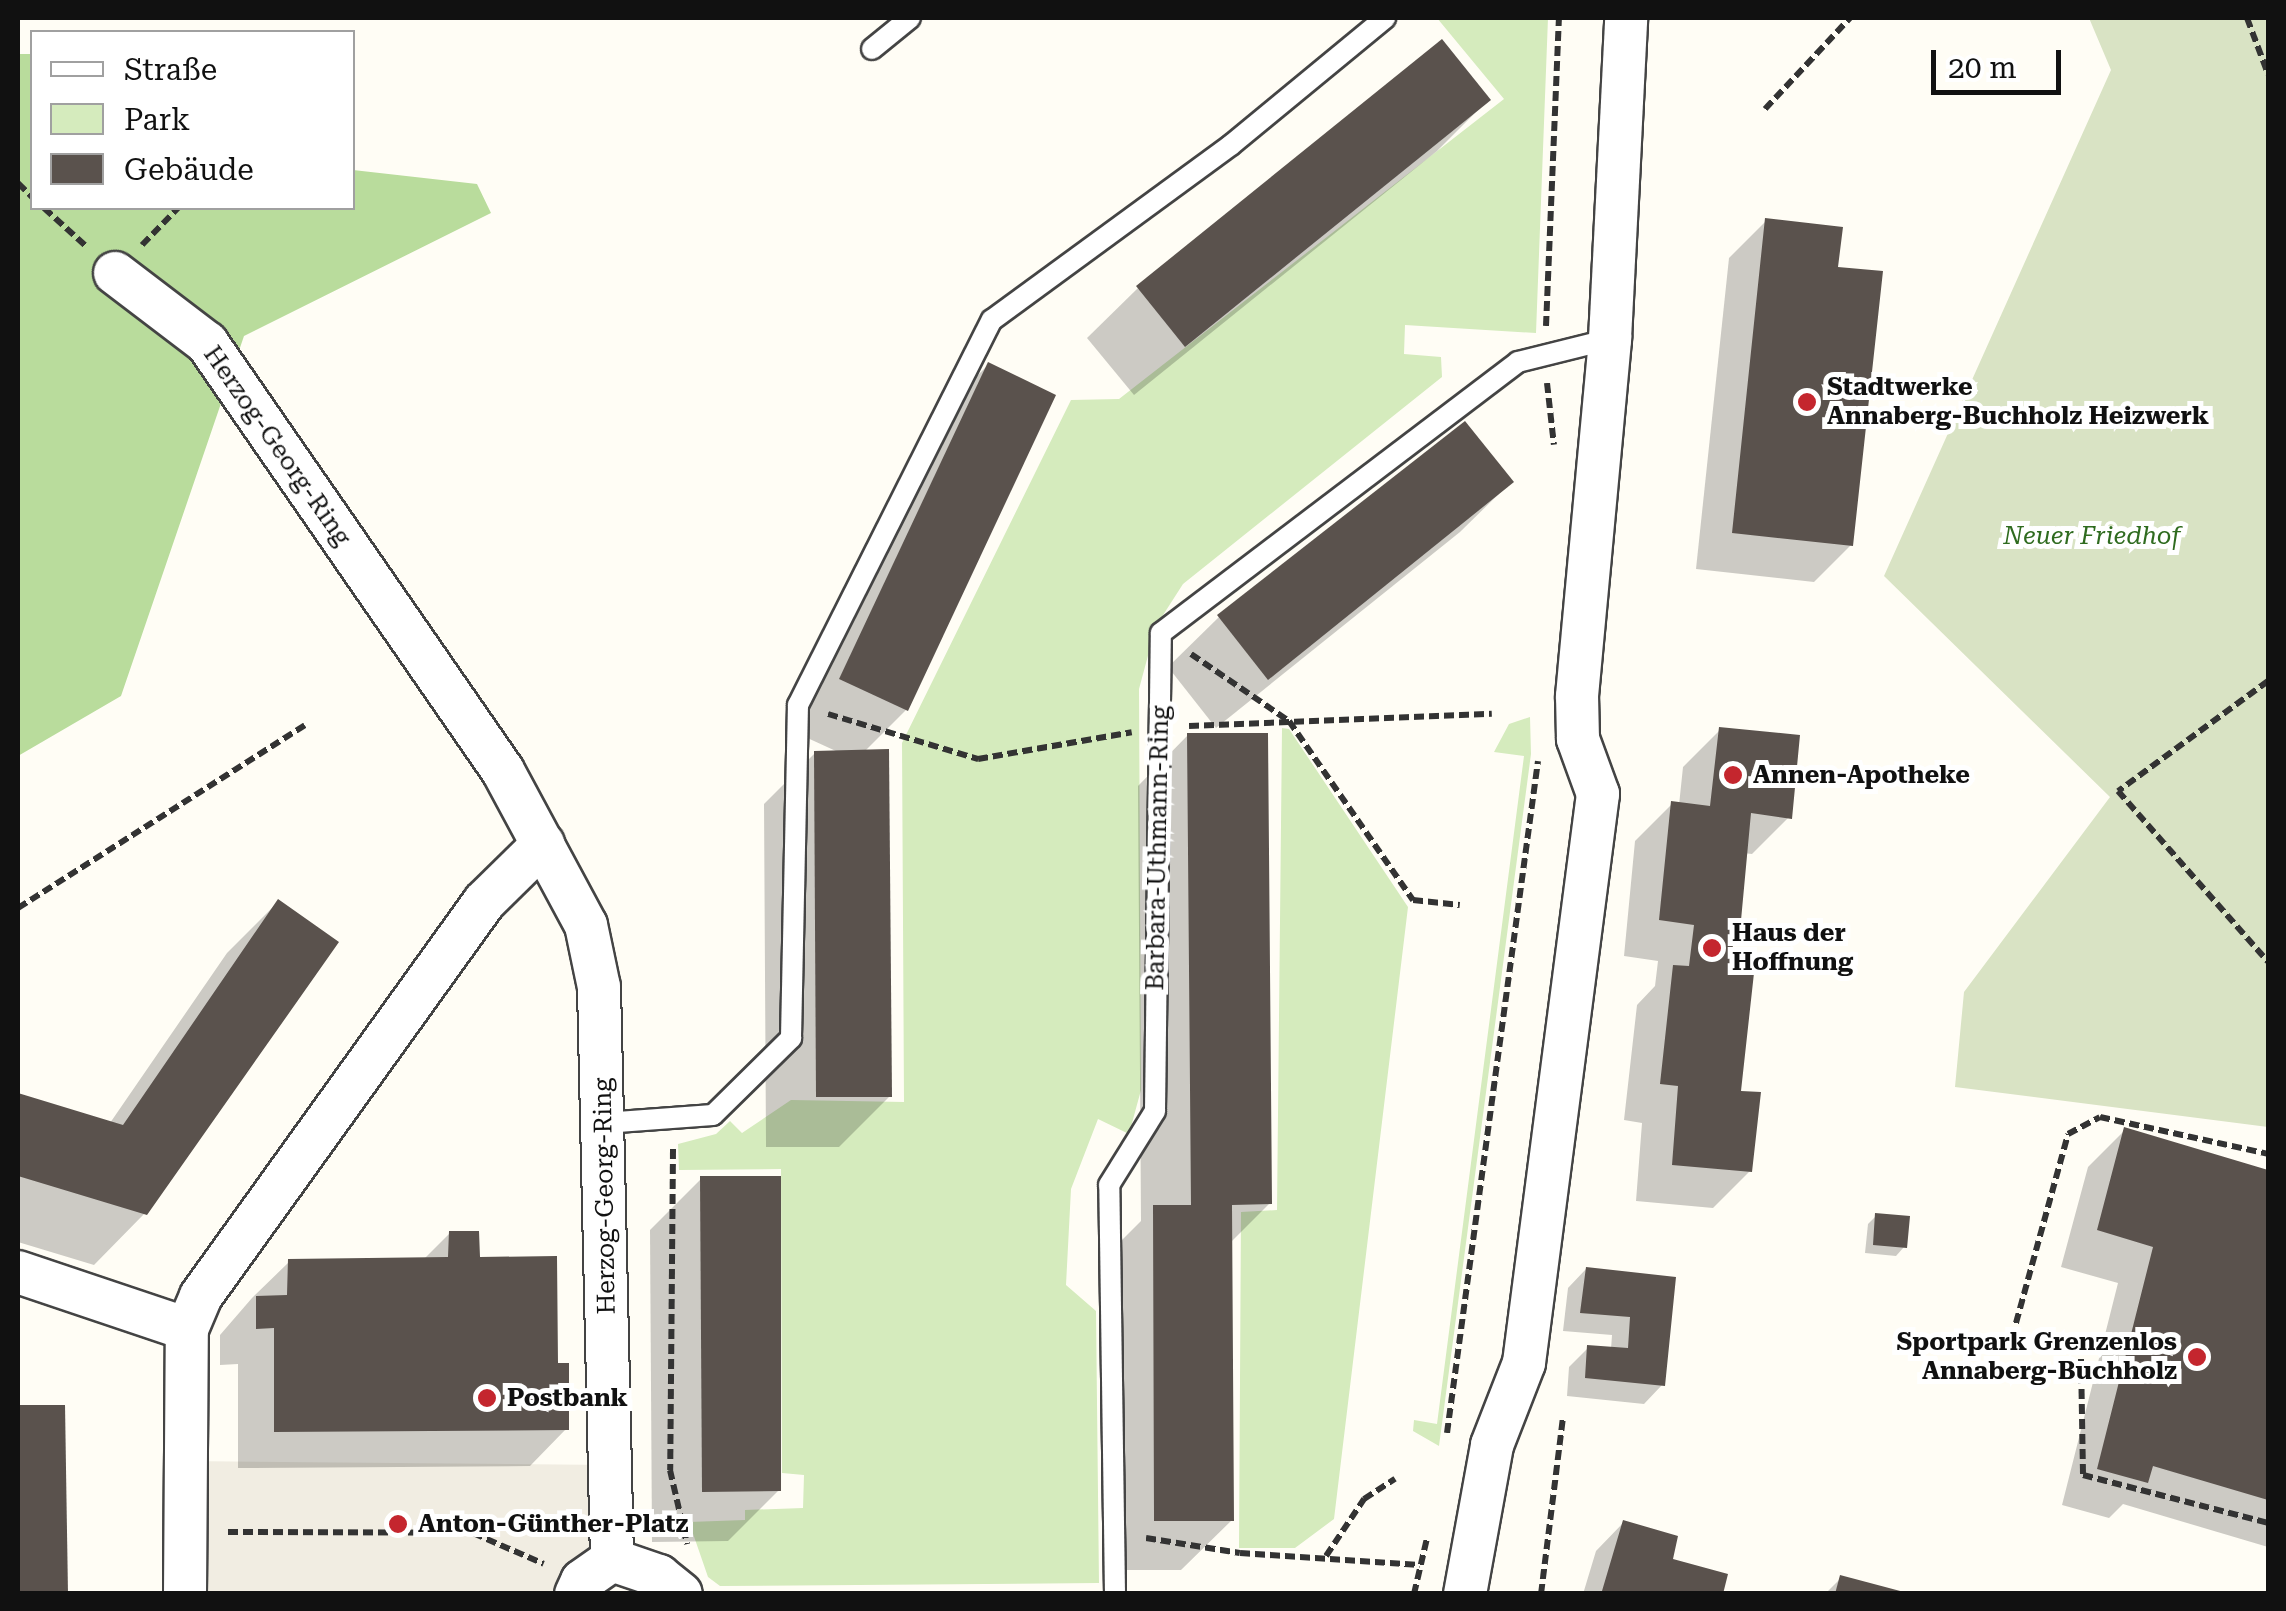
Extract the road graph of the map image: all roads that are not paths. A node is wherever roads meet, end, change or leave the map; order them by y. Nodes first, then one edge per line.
1 (910, 18) edge
2 (1386, 18) edge
3 (1626, 18) edge
4 (872, 48) dead end
5 (115, 274) dead end
6 (1610, 339) junction
7 (543, 844) junction
8 (604, 1123) junction
9 (18, 1272) edge
10 (187, 1330) junction
11 (686, 1576) edge
12 (590, 1578) edge
13 (185, 1594) edge
14 (1115, 1594) edge
15 (1465, 1594) edge

1 - 4 lane
2 - 8 lane
3 - 6 street
5 - 7 street, Herzog-Georg-Ring
6 - 14 lane, Barbara-Uthmann-Ring
6 - 15 street
7 - 8 street, Herzog-Georg-Ring
7 - 10 street
8 - 12 street, Herzog-Georg-Ring
9 - 10 street
10 - 13 street
11 - 12 street

